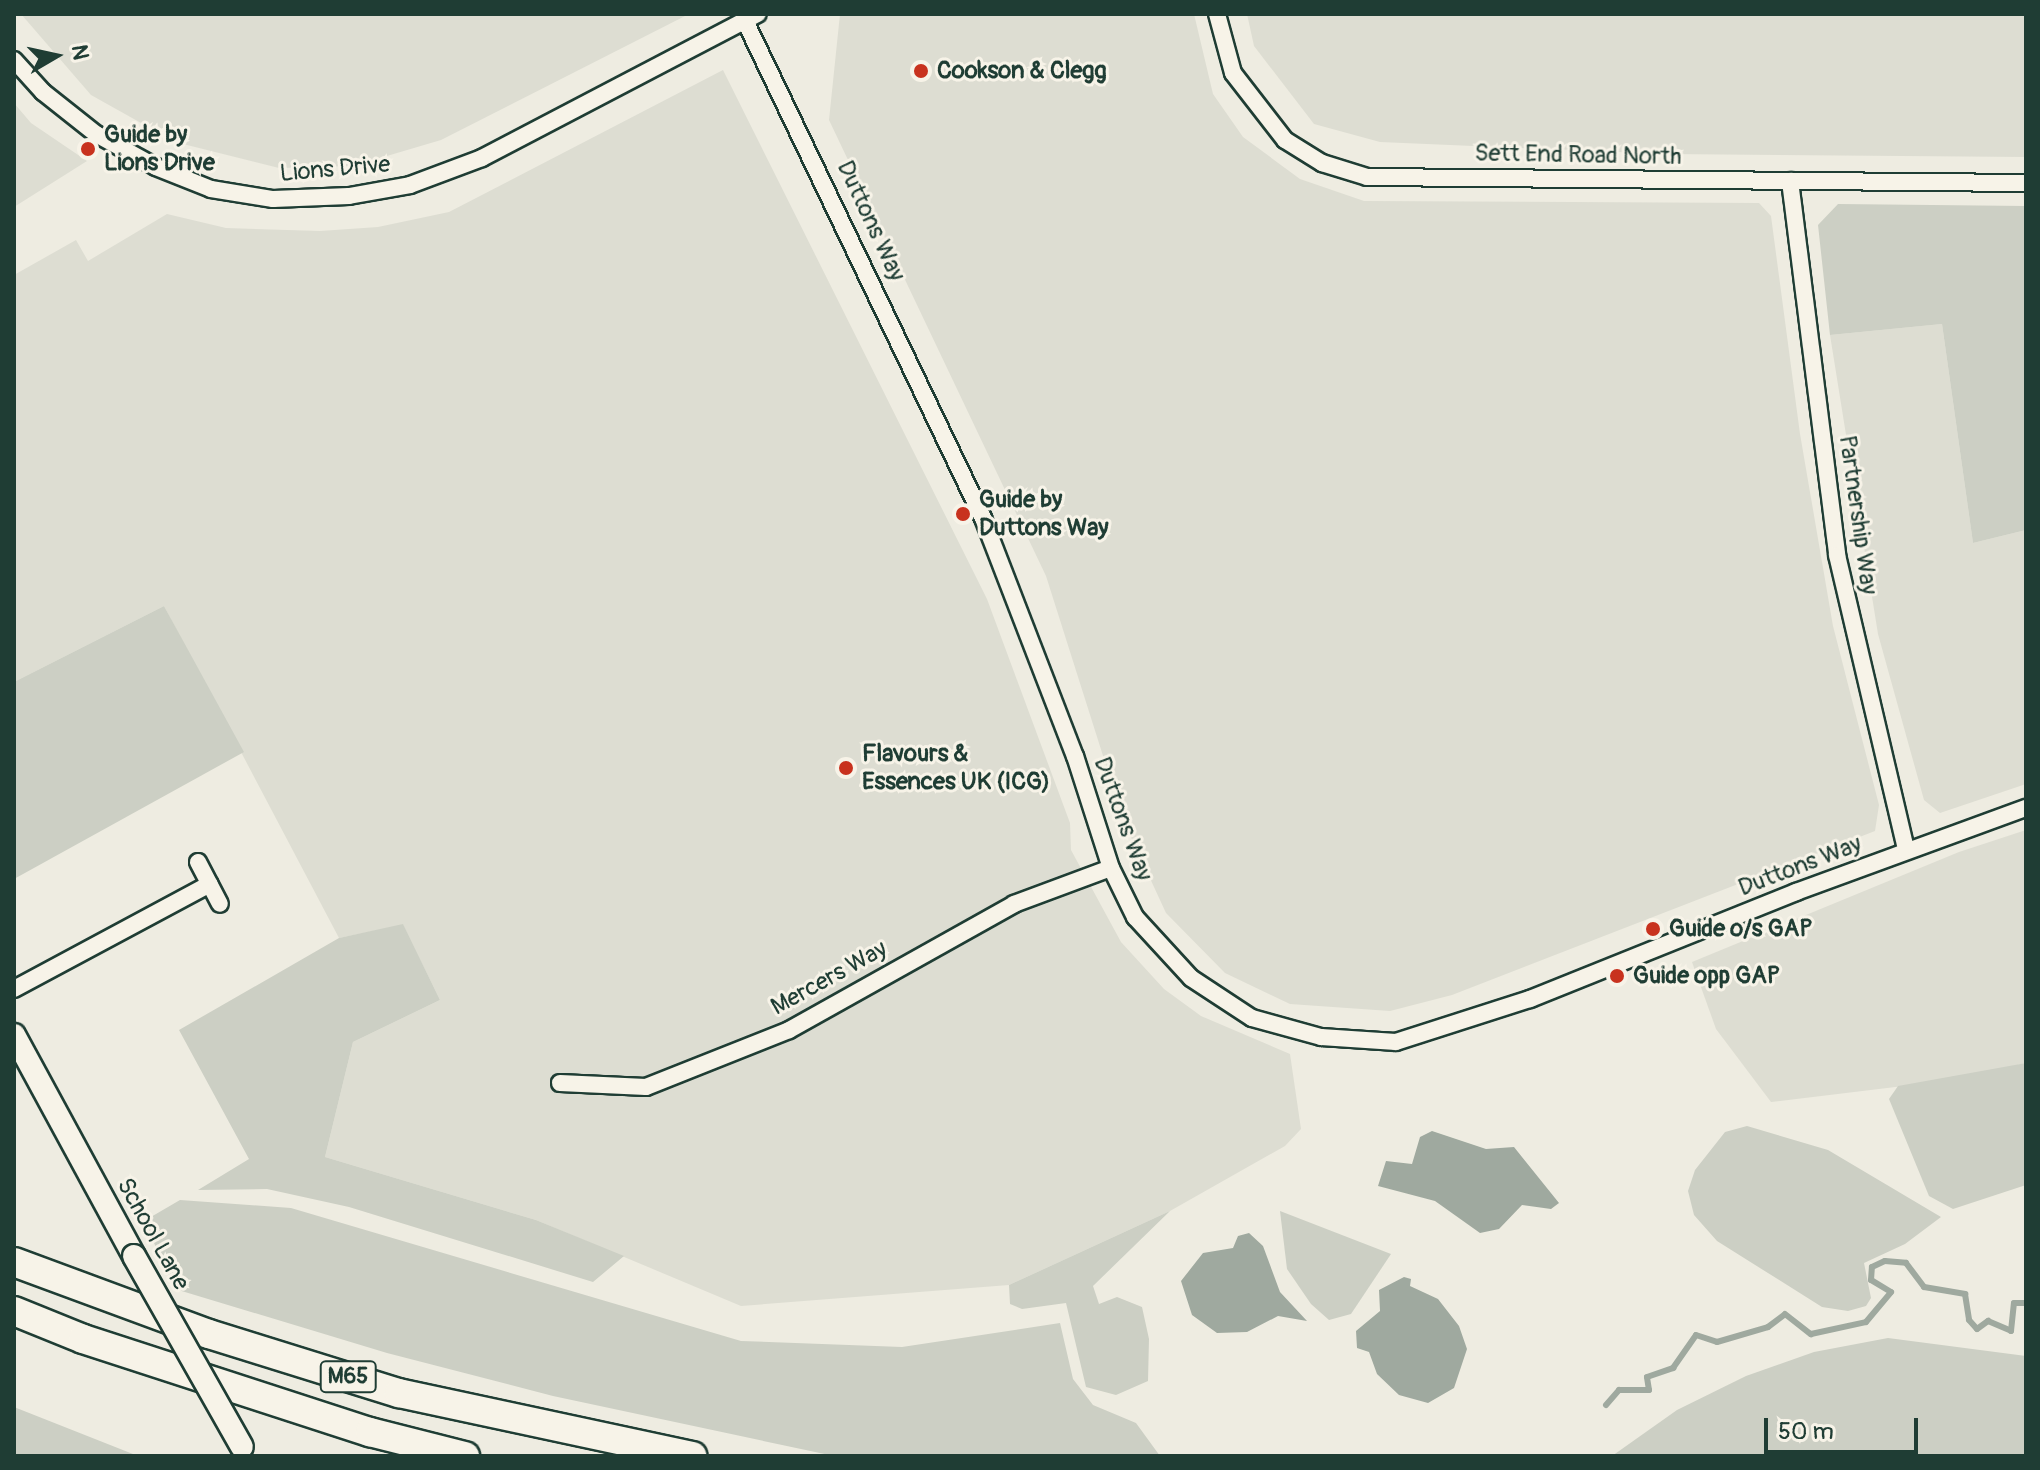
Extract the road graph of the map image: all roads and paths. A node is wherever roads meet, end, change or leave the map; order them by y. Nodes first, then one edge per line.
1 (1217, 14) edge
2 (752, 18) edge
3 (14, 60) edge
4 (1790, 181) junction
5 (2026, 183) edge
6 (2026, 808) edge
7 (1906, 850) junction
8 (198, 862) dead end
9 (1111, 868) junction
10 (210, 884) junction
11 (220, 904) dead end
12 (14, 989) edge
13 (17, 1048) edge
14 (560, 1083) dead end
15 (14, 1262) edge
16 (14, 1311) edge
17 (244, 1451) edge
18 (465, 1456) edge
19 (692, 1456) edge

1 - 4 street, Sett End Road North
2 - 3 street, Lions Drive
2 - 9 street, Duttons Way
4 - 5 street, Sett End Road North
4 - 7 street, Partnership Way
6 - 7 street, Duttons Way
7 - 9 street, Duttons Way
8 - 10 street
9 - 14 street, Mercers Way
10 - 11 street
10 - 12 street
13 - 17 main road, School Lane, bridge
15 - 19 highway, M65
16 - 18 highway, M65

